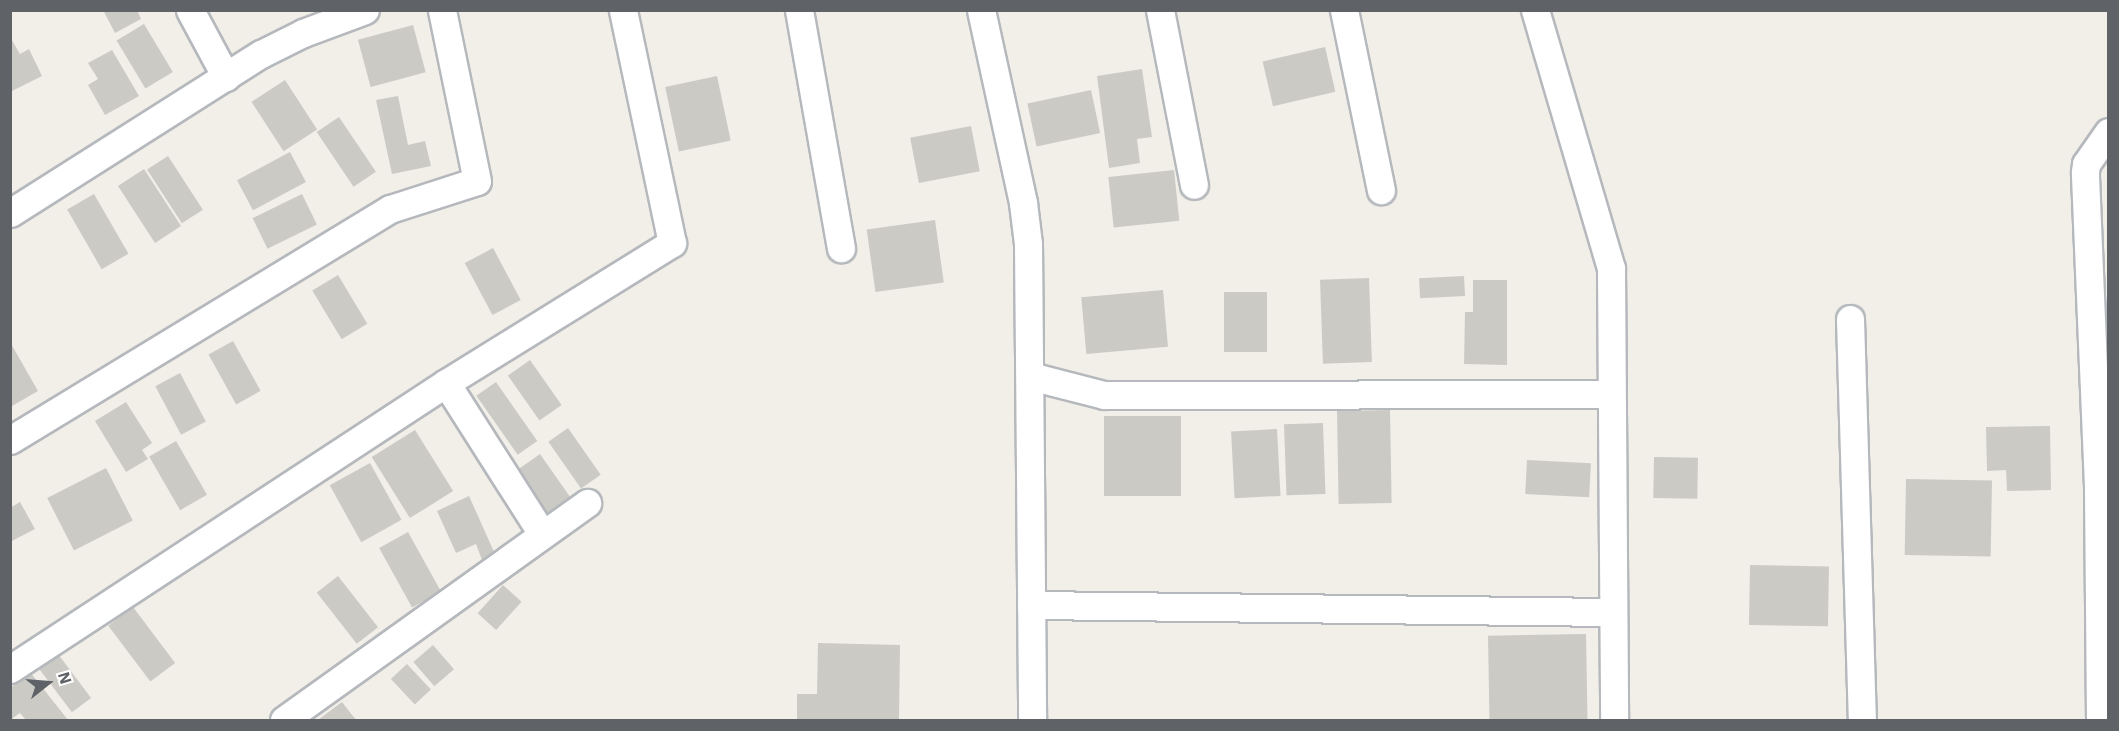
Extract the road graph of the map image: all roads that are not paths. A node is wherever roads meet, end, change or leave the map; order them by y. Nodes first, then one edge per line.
1 (190, 10) edge
2 (365, 10) edge
3 (442, 10) edge
4 (623, 10) edge
5 (799, 10) edge
6 (981, 10) edge
7 (1160, 10) edge
8 (1344, 10) edge
9 (1535, 10) edge
10 (226, 77) junction
11 (2109, 132) edge
12 (1194, 185) dead end
13 (1381, 190) dead end
14 (10, 213) edge
15 (841, 248) dead end
16 (1850, 319) dead end
17 (1030, 376) junction
18 (446, 383) junction
19 (1611, 394) junction
20 (10, 440) edge
21 (587, 503) dead end
22 (541, 532) junction
23 (1031, 605) junction
24 (1612, 612) junction
25 (10, 669) edge
26 (284, 720) edge
27 (1032, 720) edge
28 (1614, 720) edge
29 (1862, 720) edge
30 (2100, 720) edge

1 - 10 street
2 - 10 street
3 - 20 street
4 - 18 street
5 - 15 street
6 - 17 street
7 - 12 street
8 - 13 street
9 - 19 street
10 - 14 street
11 - 30 street
16 - 29 street
17 - 19 street
17 - 23 street
18 - 22 street
18 - 25 street
19 - 24 street
21 - 22 street
22 - 26 street
23 - 24 street
23 - 27 street
24 - 28 street

